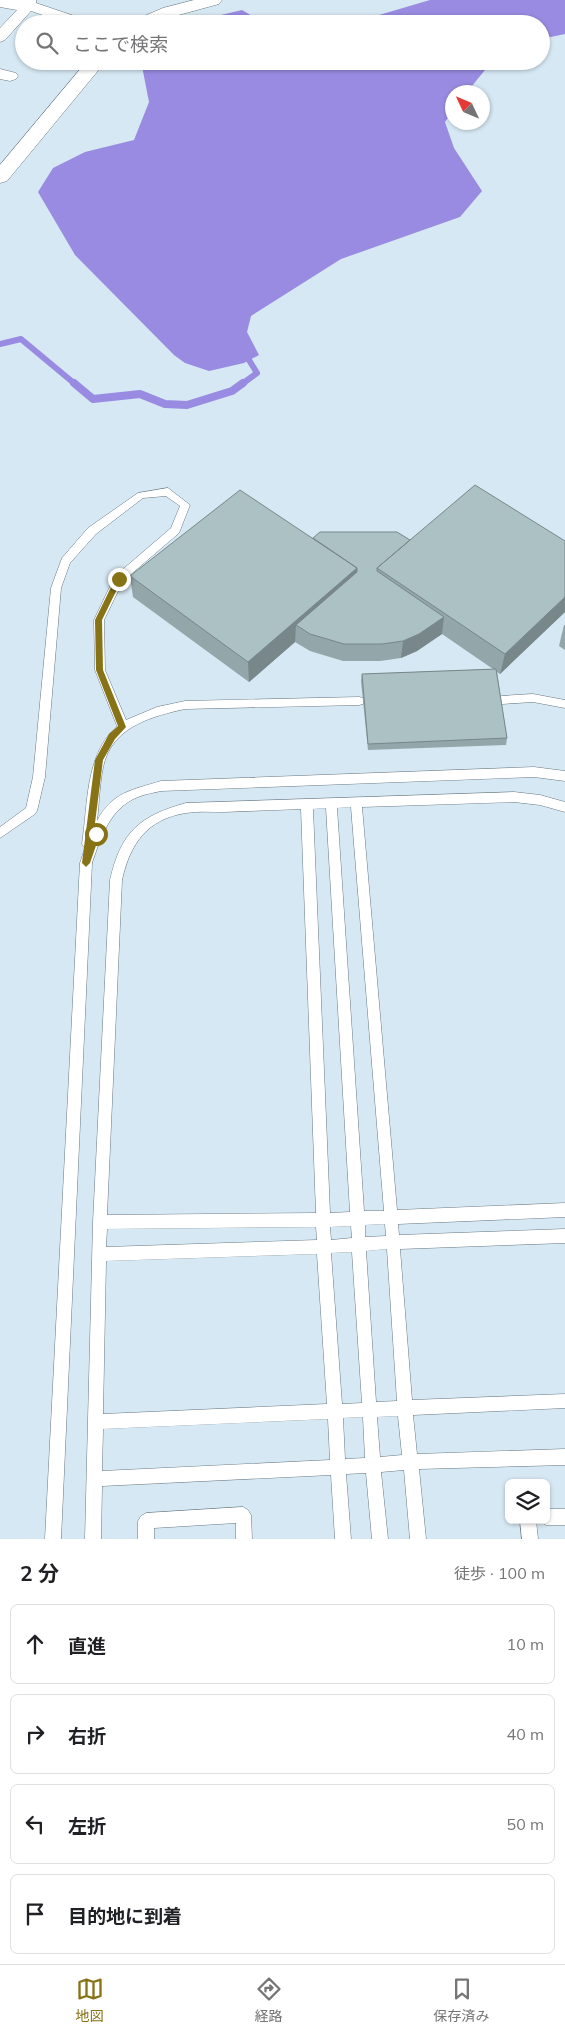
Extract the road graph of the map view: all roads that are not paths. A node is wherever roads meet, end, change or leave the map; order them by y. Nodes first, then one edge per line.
1 (213, 0) edge
2 (0, 2) edge
3 (29, 3) edge
4 (19, 15) edge
5 (59, 15) edge
6 (162, 15) edge
7 (15, 19) edge
8 (0, 37) edge
9 (89, 70) edge
10 (0, 177) edge
11 (502, 700) edge
12 (359, 701) dead end
13 (565, 704) edge
14 (122, 727) junction
15 (565, 776) edge
16 (356, 803) junction
17 (331, 804) junction
18 (306, 805) junction
19 (565, 807) edge
20 (0, 833) edge
21 (86, 863) junction
22 (565, 1210) edge
23 (391, 1216) junction
24 (358, 1217) junction
25 (323, 1220) junction
26 (100, 1222) junction
27 (565, 1236) edge
28 (393, 1242) junction
29 (361, 1245) junction
30 (324, 1247) junction
31 (100, 1254) junction
32 (565, 1401) edge
33 (405, 1408) junction
34 (371, 1410) junction
35 (334, 1413) junction
36 (96, 1422) junction
37 (565, 1457) edge
38 (410, 1462) junction
39 (337, 1466) junction
40 (374, 1466) junction
41 (96, 1479) junction
42 (565, 1516) edge
43 (550, 1517) edge
44 (528, 1524) edge
45 (53, 1539) edge
46 (93, 1539) edge
47 (146, 1539) edge
48 (244, 1539) edge
49 (343, 1539) edge
50 (380, 1539) edge
51 (418, 1539) edge
52 (530, 1539) edge

1 - 6 main road
2 - 3 street
3 - 4 street
3 - 5 street
7 - 8 street
9 - 10 main road
11 - 13 lane
12 - 14 lane
14 - 20 lane
14 - 21 lane
15 - 21 lane
16 - 17 lane
16 - 19 lane
16 - 23 lane
17 - 18 lane
17 - 24 lane
18 - 25 lane
18 - 26 lane
21 - 45 lane
22 - 23 lane
23 - 24 lane
23 - 28 lane
24 - 25 lane
24 - 29 lane
25 - 26 lane
25 - 30 lane
26 - 31 lane
27 - 28 lane
28 - 29 lane
28 - 33 lane
29 - 30 lane
29 - 34 lane
30 - 31 lane
30 - 35 lane
31 - 36 lane
32 - 33 lane
33 - 34 lane
33 - 38 lane
34 - 35 lane
34 - 40 lane
35 - 36 lane
35 - 39 lane
36 - 41 lane
37 - 38 lane
38 - 40 lane
38 - 51 lane
39 - 40 lane
39 - 41 lane
39 - 49 lane
40 - 50 lane
41 - 46 lane
42 - 43 lane
44 - 52 lane
47 - 48 lane

